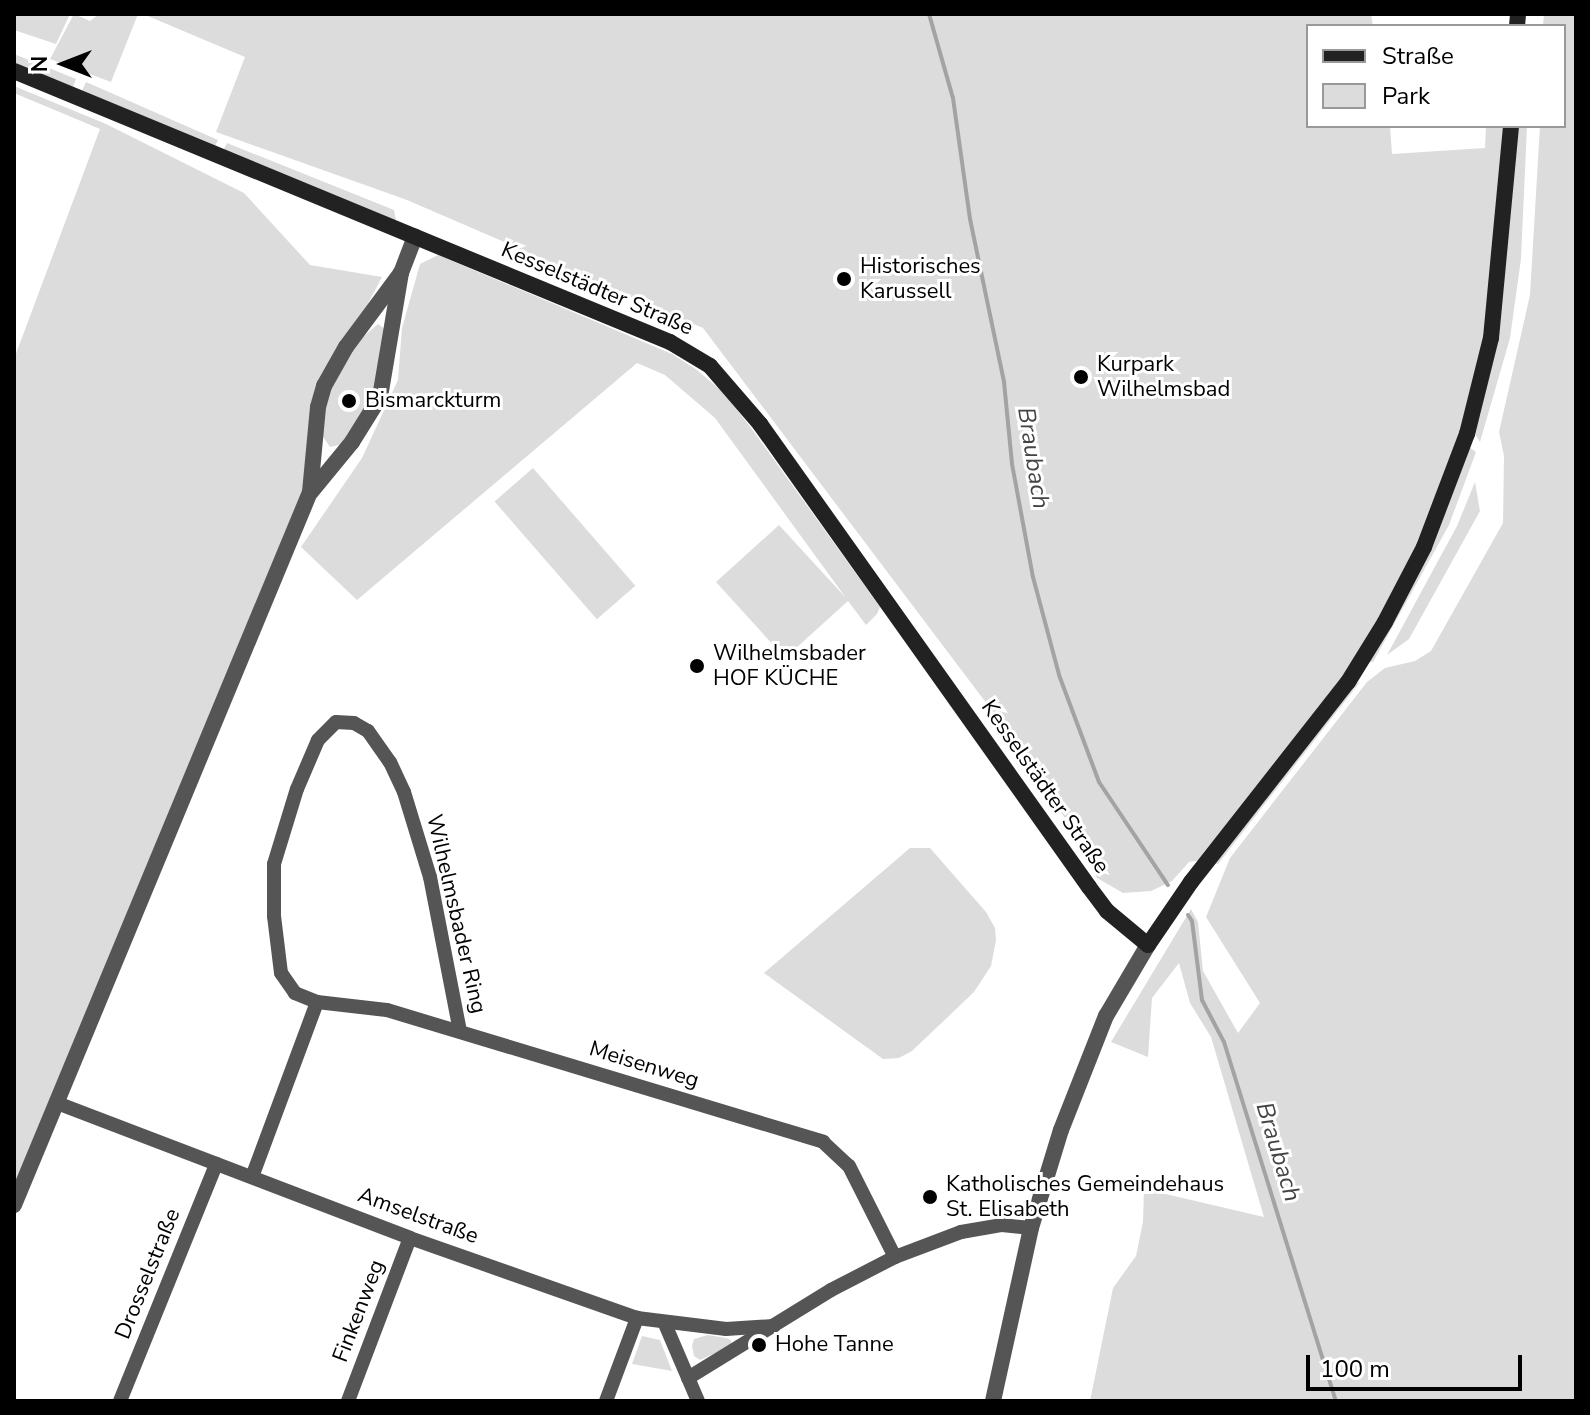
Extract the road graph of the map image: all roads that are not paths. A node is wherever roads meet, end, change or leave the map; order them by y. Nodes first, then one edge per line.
1 (14, 71) edge
2 (1511, 128) edge
3 (415, 237) junction
4 (401, 273) junction
5 (310, 492) junction
6 (1148, 945) junction
7 (317, 1002) junction
8 (460, 1031) junction
9 (57, 1103) junction
10 (216, 1164) junction
11 (252, 1177) junction
12 (14, 1205) edge
13 (1031, 1228) junction
14 (410, 1238) junction
15 (895, 1257) junction
16 (637, 1318) junction
17 (665, 1324) junction
18 (774, 1326) junction
19 (688, 1378) junction
20 (120, 1401) edge
21 (348, 1401) edge
22 (606, 1401) edge
23 (698, 1401) edge
24 (993, 1401) edge

1 - 3 main road, Kesselstädter Straße
2 - 6 main road
3 - 4 street
3 - 6 main road, Kesselstädter Straße
4 - 5 street
4 - 5 street
5 - 9 street
6 - 13 street
7 - 8 street, Meisenweg
7 - 8 street, Wilhelmsbader Ring
7 - 11 street
8 - 15 street, Meisenweg
9 - 10 street, Amselstraße
9 - 12 street
10 - 11 street, Amselstraße
10 - 20 street, Drosselstraße
11 - 14 street, Amselstraße
13 - 15 street, Amselstraße
13 - 24 street
14 - 16 street, Amselstraße
14 - 21 street, Finkenweg
15 - 18 street, Amselstraße
16 - 17 street, Amselstraße
16 - 22 street
17 - 18 street, Amselstraße
17 - 19 street
18 - 19 street, Amselstraße
19 - 23 street

